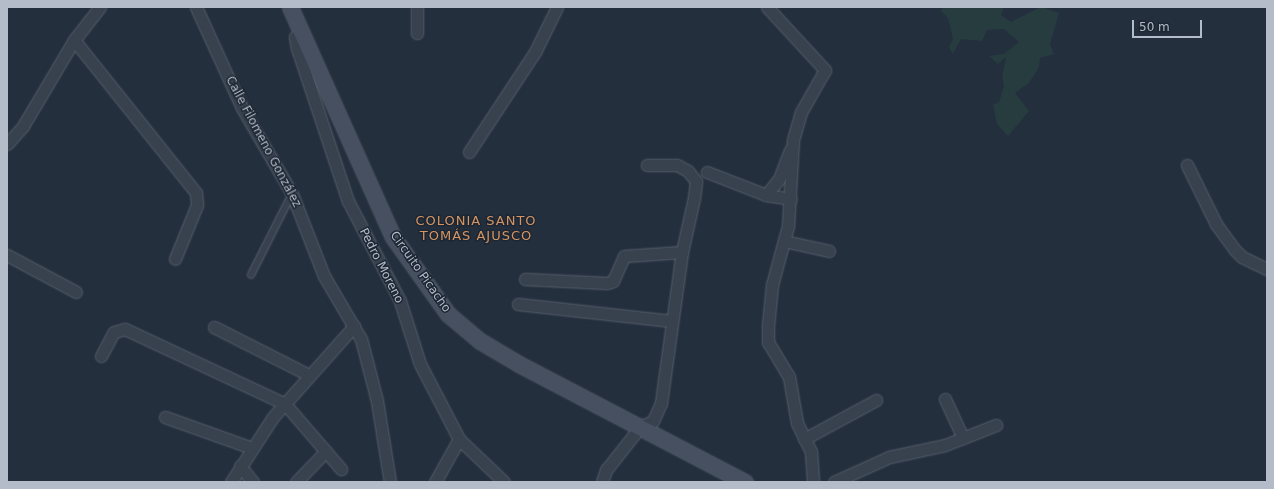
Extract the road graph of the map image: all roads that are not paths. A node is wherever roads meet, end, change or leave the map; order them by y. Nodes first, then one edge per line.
1 (100, 7) edge
2 (196, 7) edge
3 (290, 7) edge
4 (417, 7) edge
5 (557, 7) edge
6 (767, 7) edge
7 (302, 33) junction
8 (417, 34) dead end
9 (74, 40) junction
10 (793, 140) junction
11 (7, 144) edge
12 (469, 152) dead end
13 (647, 165) dead end
14 (1187, 165) dead end
15 (707, 172) dead end
16 (292, 194) junction
17 (766, 195) junction
18 (791, 199) junction
19 (784, 241) junction
20 (829, 251) dead end
21 (682, 252) junction
22 (7, 255) edge
23 (175, 259) dead end
24 (1267, 269) edge
25 (251, 275) dead end
26 (525, 279) dead end
27 (76, 292) dead end
28 (518, 304) dead end
29 (672, 321) junction
30 (354, 326) junction
31 (214, 327) dead end
32 (102, 356) dead end
33 (310, 375) junction
34 (945, 398) dead end
35 (876, 400) dead end
36 (285, 404) junction
37 (165, 417) dead end
38 (996, 425) dead end
39 (640, 427) junction
40 (963, 438) junction
41 (459, 439) junction
42 (804, 439) junction
43 (252, 448) junction
44 (326, 451) junction
45 (240, 466) junction
46 (341, 469) dead end
47 (231, 482) edge
48 (253, 482) edge
49 (296, 482) edge
50 (390, 482) edge
51 (435, 482) edge
52 (504, 482) edge
53 (602, 482) edge
54 (745, 482) edge
55 (813, 482) edge
56 (834, 482) edge

1 - 9 street
2 - 16 street, Calle Filomeno González
3 - 7 main road, Circuito Picacho
4 - 8 street
5 - 12 street
6 - 10 street
7 - 39 main road, Circuito Picacho
7 - 41 street, Pedro Moreno
9 - 11 street
9 - 23 street
10 - 17 street
10 - 18 street
13 - 21 street
14 - 24 street
15 - 17 street
16 - 25 lane
16 - 30 street, Calle Filomeno González
17 - 18 street
18 - 19 street
19 - 20 street
19 - 42 street
21 - 26 street
21 - 29 street
22 - 27 street
28 - 29 street
29 - 39 street
30 - 33 street
30 - 50 street, Calle Filomeno González
31 - 33 street
32 - 36 street
33 - 36 street
34 - 40 street
35 - 42 street
36 - 43 street
36 - 44 street
37 - 43 street
38 - 40 street
39 - 53 street
39 - 54 main road, Circuito Picacho
40 - 56 street
41 - 51 street
41 - 52 street, Pedro Moreno
42 - 55 street
43 - 45 street
44 - 46 street
44 - 49 street
45 - 47 street
45 - 48 street

